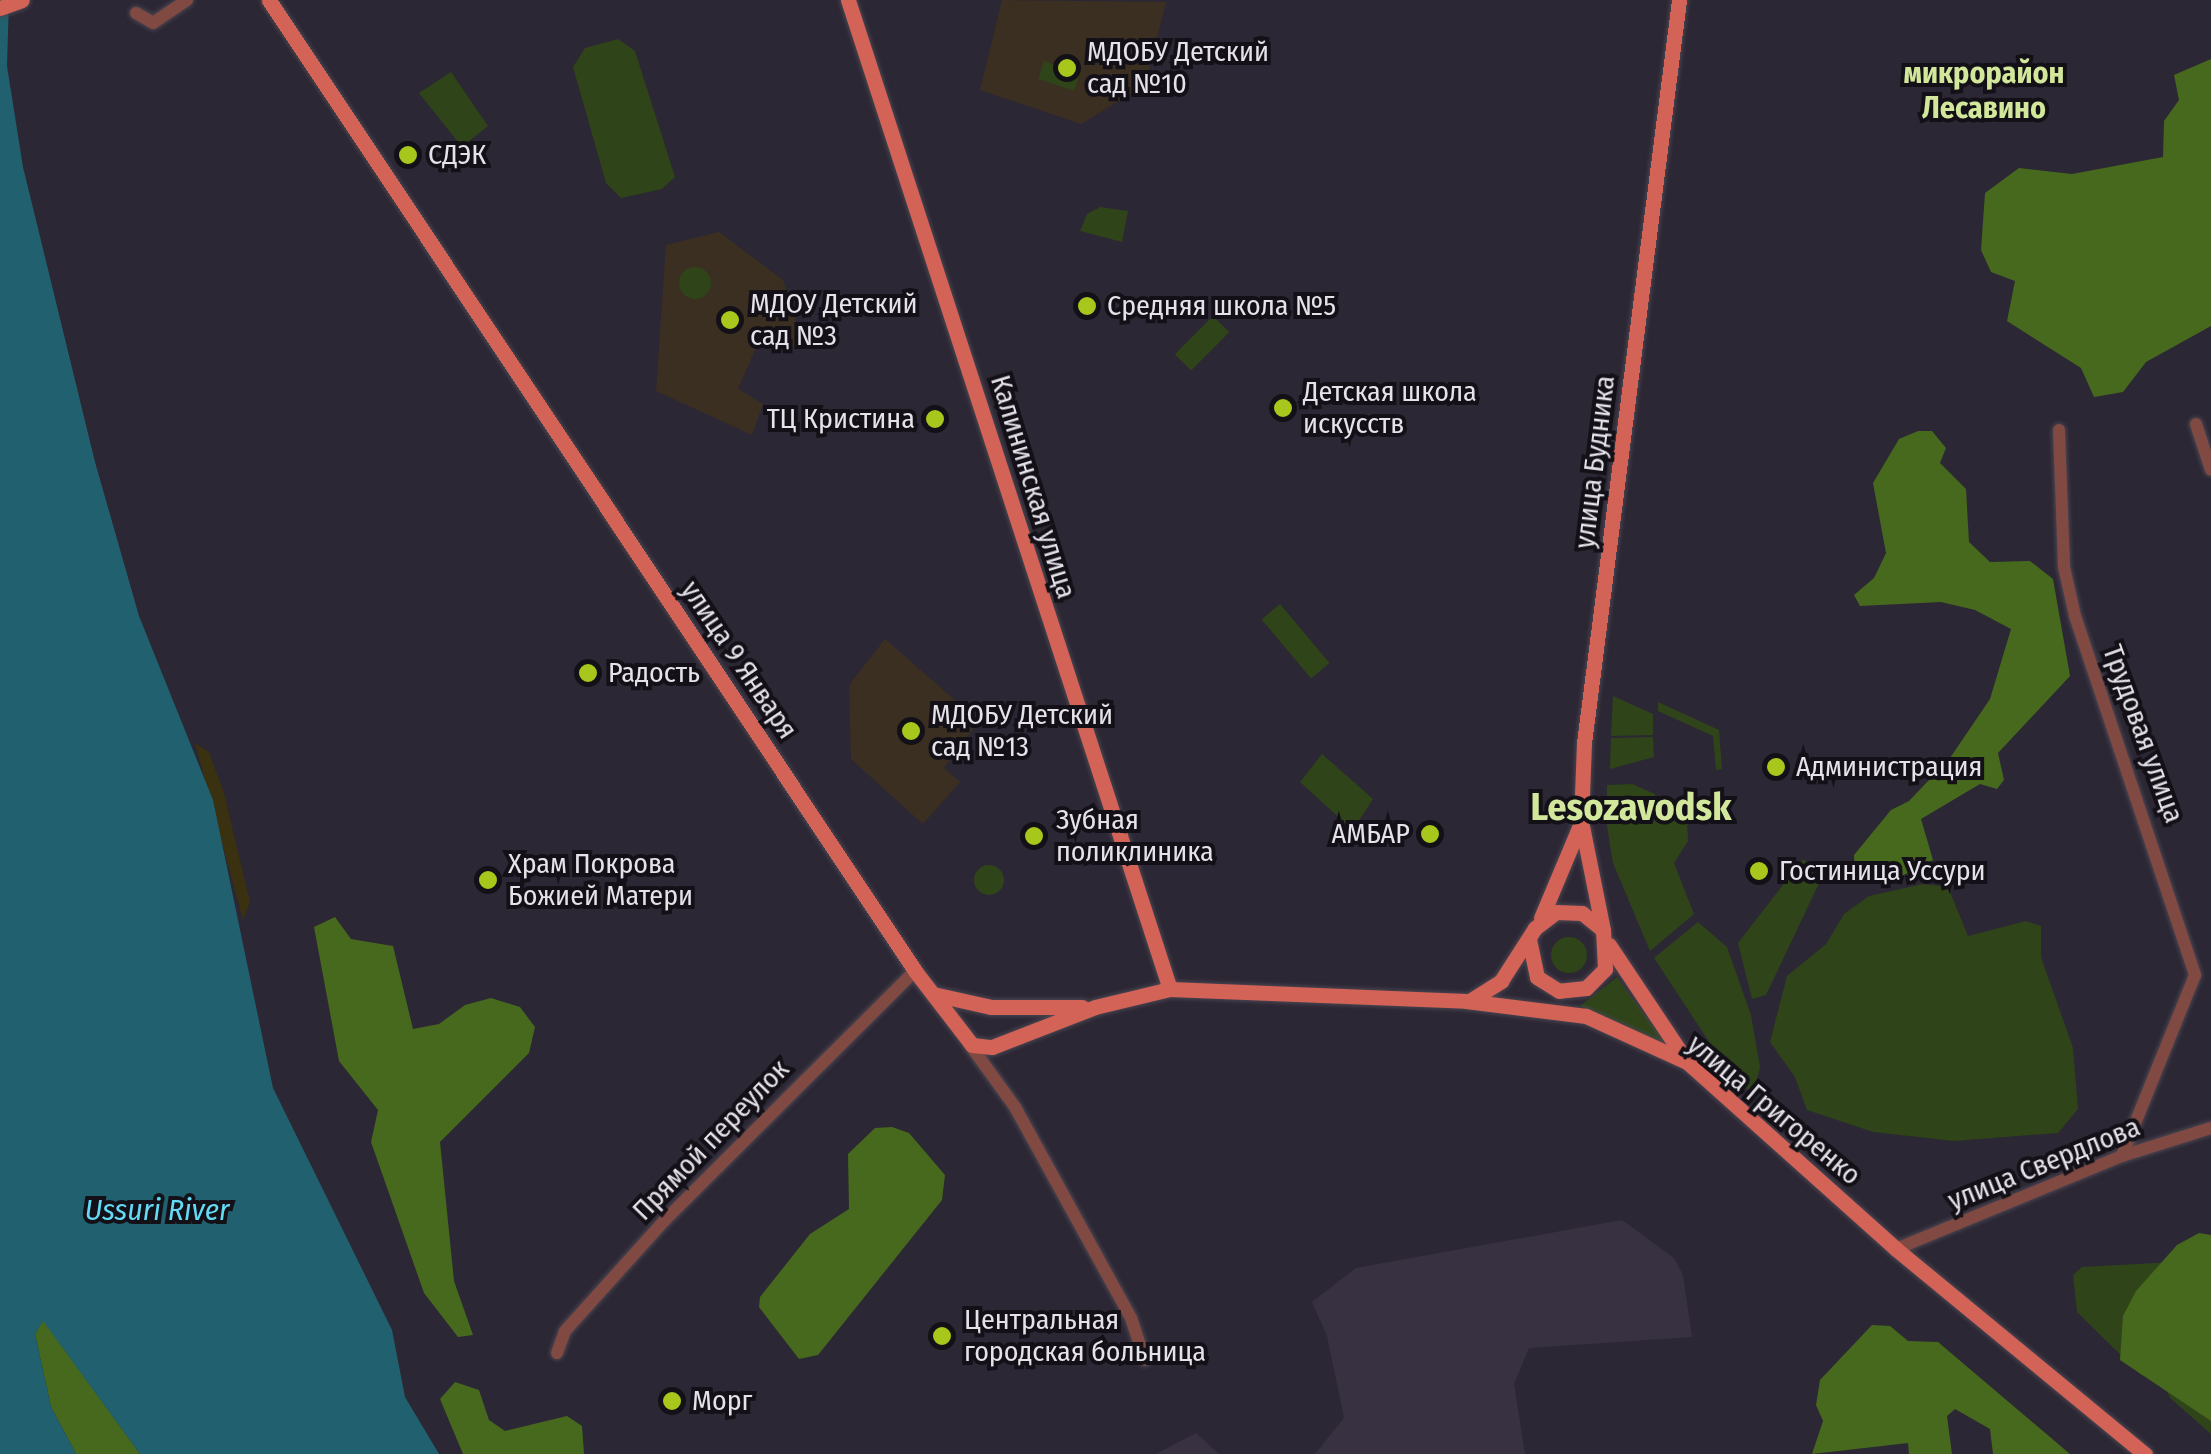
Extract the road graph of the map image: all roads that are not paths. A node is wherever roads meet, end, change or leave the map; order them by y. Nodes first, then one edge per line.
1 (22, 0) edge
2 (186, 0) edge
3 (269, 0) edge
4 (848, 0) edge
5 (1679, 0) edge
6 (0, 8) edge
7 (136, 13) dead end
8 (2196, 424) dead end
9 (2060, 430) dead end
10 (2211, 470) edge
11 (1582, 821) junction
12 (1532, 933) junction
13 (1605, 936) junction
14 (915, 971) junction
15 (1170, 989) junction
16 (1559, 991) junction
17 (933, 994) junction
18 (1466, 1001) junction
19 (1095, 1006) junction
20 (1538, 1006) junction
21 (986, 1007) junction
22 (1586, 1016) junction
23 (967, 1040) junction
24 (998, 1044) junction
25 (1687, 1062) junction
26 (999, 1081) junction
27 (2211, 1128) edge
28 (2122, 1156) junction
29 (1896, 1250) junction
30 (557, 1353) dead end
31 (1144, 1360) dead end
32 (2145, 1454) edge

1 - 6 main road
2 - 7 street
3 - 14 main road, улица 9 Января
4 - 15 main road, Калининская улица
5 - 11 main road, улица Будника
8 - 10 street
9 - 28 street, Трудовая улица
11 - 12 main road
11 - 13 main road, улица Будника
12 - 13 main road
12 - 16 main road
12 - 18 main road
13 - 16 main road
13 - 25 main road, улица Будника
14 - 17 main road, улица 9 Января
14 - 30 street, Прямой переулок
15 - 18 main road, улица Григоренко
15 - 19 main road, улица Григоренко
16 - 20 main road
16 - 22 main road
17 - 21 main road
17 - 23 main road, улица 9 Января
18 - 20 main road, улица Григоренко
19 - 21 main road
19 - 24 main road
20 - 22 main road, улица Григоренко
21 - 23 main road
21 - 24 main road
22 - 25 main road, улица Григоренко
23 - 24 main road
23 - 26 street, улица 9 Января
24 - 26 street
25 - 29 main road, улица Григоренко
26 - 31 street, улица 9 Января
27 - 28 street, улица Свердлова
28 - 29 street, улица Свердлова
29 - 32 main road, улица Григоренко

